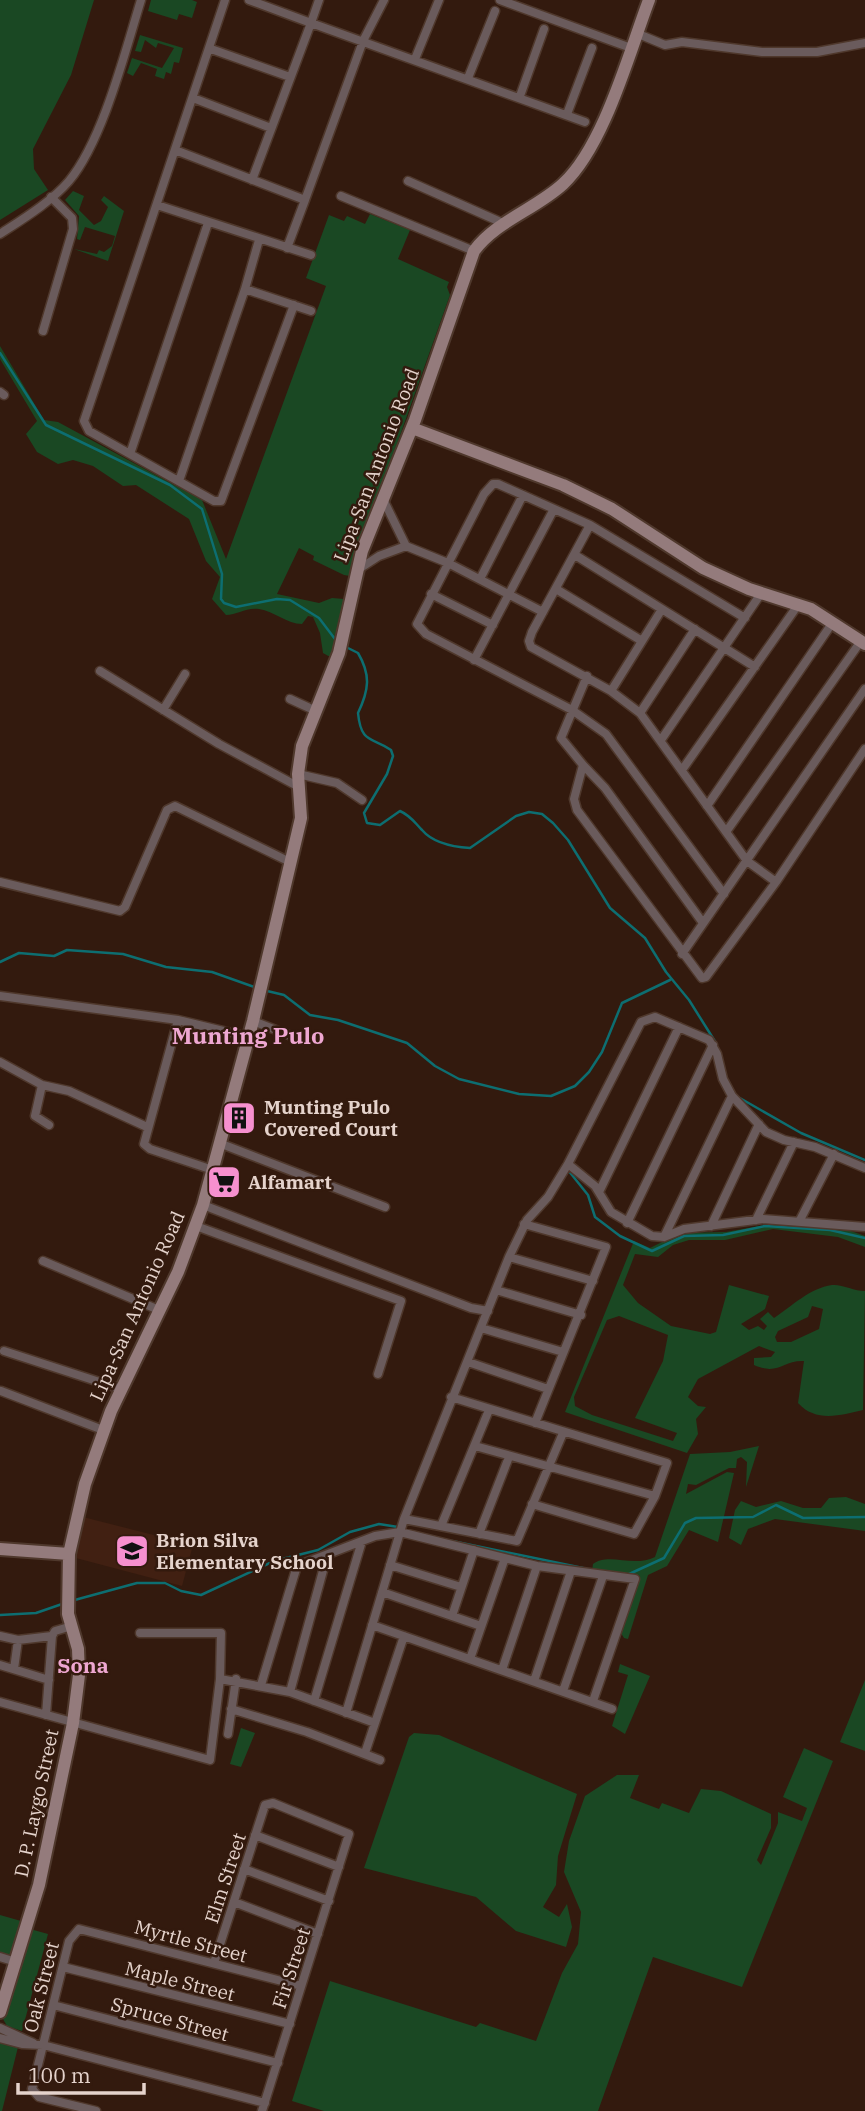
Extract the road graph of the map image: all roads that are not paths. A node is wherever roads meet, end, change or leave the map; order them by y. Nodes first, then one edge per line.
1 (141, 0) edge
2 (225, 0) edge
3 (249, 0) edge
4 (320, 0) edge
5 (375, 0) edge
6 (384, 0) edge
7 (439, 0) edge
8 (500, 0) edge
9 (649, 0) edge
10 (495, 11) dead end
11 (374, 15) junction
12 (311, 23) junction
13 (544, 29) dead end
14 (636, 33) junction
15 (363, 41) junction
16 (865, 43) edge
17 (592, 48) dead end
18 (631, 48) junction
19 (211, 49) junction
20 (415, 59) junction
21 (290, 77) junction
22 (468, 78) junction
23 (520, 96) junction
24 (193, 98) junction
25 (566, 114) junction
26 (585, 122) dead end
27 (271, 128) junction
28 (175, 150) junction
29 (252, 180) junction
30 (408, 181) dead end
31 (341, 196) dead end
32 (51, 197) junction
33 (305, 200) junction
34 (157, 205) junction
35 (208, 223) junction
36 (505, 223) junction
37 (0, 233) edge
38 (259, 240) junction
39 (287, 248) junction
40 (474, 251) junction
41 (311, 256) dead end
42 (245, 289) junction
43 (294, 306) junction
44 (311, 311) dead end
45 (43, 331) dead end
46 (412, 428) junction
47 (130, 454) junction
48 (179, 481) junction
49 (523, 495) junction
50 (383, 497) junction
51 (554, 509) junction
52 (590, 525) junction
53 (407, 546) junction
54 (575, 555) junction
55 (448, 563) junction
56 (356, 571) junction
57 (480, 579) junction
58 (556, 589) junction
59 (762, 592) junction
60 (431, 594) junction
61 (509, 594) junction
62 (798, 605) junction
63 (662, 609) junction
64 (543, 612) junction
65 (745, 618) junction
66 (833, 622) junction
67 (493, 625) junction
68 (695, 629) junction
69 (642, 641) junction
70 (863, 642) edge
71 (724, 647) junction
72 (474, 660) junction
73 (755, 667) junction
74 (100, 671) dead end
75 (185, 674) dead end
76 (587, 676) junction
77 (865, 689) edge
78 (611, 691) junction
79 (290, 699) dead end
80 (163, 710) junction
81 (572, 710) junction
82 (316, 711) junction
83 (640, 713) junction
84 (661, 740) junction
85 (865, 749) edge
86 (583, 765) junction
87 (682, 770) junction
88 (299, 780) junction
89 (362, 800) dead end
90 (707, 806) junction
91 (726, 832) junction
92 (747, 861) junction
93 (290, 862) junction
94 (0, 882) edge
95 (775, 882) junction
96 (724, 894) junction
97 (703, 923) junction
98 (682, 954) junction
99 (0, 996) edge
100 (178, 1020) junction
101 (253, 1021) junction
102 (679, 1027) junction
103 (248, 1037) junction
104 (299, 1039) dead end
105 (713, 1045) junction
106 (0, 1062) edge
107 (43, 1085) junction
108 (732, 1096) junction
109 (760, 1124) junction
110 (49, 1125) dead end
111 (147, 1127) junction
112 (794, 1142) junction
113 (219, 1143) junction
114 (834, 1154) junction
115 (568, 1164) junction
116 (865, 1168) edge
117 (213, 1170) junction
118 (598, 1192) junction
119 (203, 1205) junction
120 (385, 1207) dead end
121 (756, 1220) junction
122 (800, 1220) junction
123 (627, 1223) junction
124 (524, 1224) junction
125 (196, 1226) junction
126 (710, 1226) junction
127 (865, 1227) edge
128 (664, 1237) junction
129 (509, 1257) junction
130 (43, 1261) dead end
131 (593, 1281) junction
132 (496, 1290) junction
133 (159, 1310) junction
134 (488, 1311) junction
135 (581, 1315) junction
136 (481, 1328) junction
137 (4, 1350) dead end
138 (564, 1352) junction
139 (468, 1362) junction
140 (378, 1374) dead end
141 (548, 1389) junction
142 (121, 1390) junction
143 (1, 1391) edge
144 (451, 1397) junction
145 (489, 1410) junction
146 (535, 1423) junction
147 (103, 1430) junction
148 (563, 1433) junction
149 (475, 1446) junction
150 (509, 1457) junction
151 (546, 1468) junction
152 (655, 1496) junction
153 (532, 1504) junction
154 (402, 1525) junction
155 (441, 1527) junction
156 (479, 1534) junction
157 (362, 1541) junction
158 (0, 1549) edge
159 (474, 1550) junction
160 (69, 1554) junction
161 (327, 1556) junction
162 (505, 1558) junction
163 (390, 1565) junction
164 (537, 1566) junction
165 (571, 1571) junction
166 (603, 1576) junction
167 (461, 1587) junction
168 (382, 1592) junction
169 (68, 1597) joint
170 (452, 1616) junction
171 (70, 1620) junction
172 (372, 1625) junction
173 (481, 1626) junction
174 (140, 1633) dead end
175 (0, 1636) edge
176 (52, 1636) junction
177 (404, 1636) junction
178 (18, 1640) junction
179 (470, 1659) junction
180 (0, 1665) edge
181 (13, 1669) junction
182 (502, 1670) junction
183 (220, 1679) junction
184 (236, 1679) junction
185 (49, 1680) junction
186 (534, 1681) junction
187 (261, 1685) junction
188 (563, 1691) junction
189 (290, 1692) junction
190 (314, 1701) junction
191 (593, 1701) junction
192 (0, 1702) edge
193 (231, 1709) junction
194 (612, 1709) dead end
195 (346, 1713) junction
196 (46, 1715) junction
197 (73, 1723) junction
198 (375, 1723) junction
199 (228, 1734) dead end
200 (365, 1754) junction
201 (380, 1760) dead end
202 (267, 1804) joint
203 (255, 1835) junction
204 (339, 1867) junction
205 (244, 1869) junction
206 (329, 1901) junction
207 (234, 1902) junction
208 (74, 1932) joint
209 (318, 1934) junction
210 (0, 1957) edge
211 (16, 1962) junction
212 (214, 1964) junction
213 (63, 1967) junction
214 (301, 1986) junction
215 (54, 2005) junction
216 (0, 2012) edge
217 (289, 2024) junction
218 (0, 2028) edge
219 (0, 2038) edge
220 (33, 2043) junction
221 (43, 2045) junction
222 (278, 2063) junction
223 (264, 2107) edge
224 (96, 2111) edge

1 - 32 street
2 - 19 street
3 - 12 street
4 - 12 street
5 - 11 street
6 - 11 street
7 - 20 street
8 - 18 street
9 - 14 main road, Lipa-San Antonio Road
10 - 22 street
11 - 15 street
12 - 15 street
12 - 21 street
13 - 23 street
14 - 16 street
14 - 18 main road, Lipa-San Antonio Road
15 - 20 street
15 - 33 street
17 - 25 street
18 - 36 main road, Lipa-San Antonio Road
19 - 21 street
19 - 24 street
20 - 22 street
21 - 27 street
22 - 23 street
23 - 25 street
24 - 27 street
24 - 28 street
25 - 26 street
27 - 29 street
28 - 29 street
28 - 34 street
29 - 33 street
30 - 36 street
31 - 40 street
32 - 37 street
32 - 45 street
33 - 39 street
34 - 35 street
34 - 47 street
35 - 38 street
35 - 47 street
36 - 40 main road, Lipa-San Antonio Road
38 - 39 street
38 - 42 street
39 - 41 street
40 - 46 main road, Lipa-San Antonio Road
42 - 43 street
42 - 48 street
43 - 44 street
43 - 48 street
46 - 50 main road, Lipa-San Antonio Road
46 - 59 main road
47 - 48 street
49 - 51 street
49 - 55 street
49 - 57 street
50 - 53 street
50 - 56 main road, Lipa-San Antonio Road
51 - 52 street
51 - 61 street
52 - 54 street
52 - 65 street
53 - 55 street
53 - 56 street
54 - 58 street
54 - 63 street
55 - 57 street
55 - 60 street
56 - 82 main road, Lipa-San Antonio Road
57 - 61 street
58 - 64 street
58 - 69 street
59 - 62 main road
59 - 65 street
60 - 67 street
60 - 72 street
61 - 64 street
61 - 67 street
62 - 66 main road
62 - 73 street
63 - 68 street
63 - 69 street
64 - 76 street
65 - 71 street
66 - 70 main road
66 - 90 street
67 - 72 street
68 - 71 street
68 - 83 street
69 - 78 street
70 - 91 street
71 - 73 street
71 - 84 street
72 - 81 street
73 - 87 street
74 - 80 street
75 - 80 street
76 - 78 street
76 - 81 street
77 - 92 street
78 - 83 street
79 - 82 street
80 - 88 street
81 - 86 street
81 - 96 street
82 - 88 main road, Lipa-San Antonio Road
83 - 84 street
84 - 87 street
85 - 95 street
86 - 97 street
86 - 98 street
87 - 90 street
88 - 89 street
88 - 93 main road, Lipa-San Antonio Road
90 - 91 street
91 - 92 street
92 - 95 street
92 - 96 street
93 - 94 street
93 - 101 main road, Lipa-San Antonio Road
95 - 98 street
96 - 97 street
97 - 98 street
99 - 100 street
100 - 103 street
100 - 111 street
101 - 103 main road, Lipa-San Antonio Road
101 - 104 street
102 - 105 street
102 - 115 street
102 - 118 street
103 - 113 main road, Lipa-San Antonio Road
105 - 108 street
105 - 123 street
106 - 107 street
107 - 110 street
107 - 111 street
108 - 109 street
108 - 128 street
109 - 112 street
109 - 126 street
111 - 117 street
112 - 114 street
112 - 121 street
113 - 117 main road, Lipa-San Antonio Road
113 - 120 street
114 - 116 street
114 - 122 street
115 - 118 street
115 - 124 street
117 - 119 main road, Lipa-San Antonio Road
118 - 123 street
119 - 125 main road, Lipa-San Antonio Road
119 - 134 street
121 - 122 street
121 - 126 street
122 - 127 street
123 - 128 street
124 - 129 street
124 - 131 street
125 - 133 main road, Lipa-San Antonio Road
125 - 140 street
126 - 128 street
129 - 131 street
129 - 132 street
130 - 133 street
131 - 135 street
132 - 134 street
132 - 135 street
133 - 142 main road, Lipa-San Antonio Road
134 - 136 street
135 - 138 street
136 - 138 street
136 - 139 street
137 - 142 street
138 - 141 street
139 - 141 street
139 - 144 street
141 - 146 street
142 - 147 main road, Lipa-San Antonio Road
143 - 147 street
144 - 145 street
144 - 154 street
145 - 146 street
145 - 149 street
146 - 148 street
147 - 160 main road, Lipa-San Antonio Road
148 - 151 street
148 - 152 street
149 - 150 street
149 - 155 street
150 - 151 street
150 - 156 street
151 - 152 street
151 - 153 street
152 - 153 street
153 - 156 street
154 - 155 street
154 - 157 street
154 - 159 street
154 - 163 street
155 - 156 street
157 - 161 street
157 - 190 street
158 - 160 main road
159 - 162 street
159 - 167 street
160 - 169 main road, Lipa-San Antonio Road
161 - 187 street
161 - 189 street
162 - 164 street
162 - 173 street
163 - 167 street
163 - 168 street
164 - 165 street
164 - 182 street
165 - 166 street
165 - 186 street
166 - 188 street
166 - 191 street
167 - 170 street
168 - 170 street
168 - 172 street
169 - 171 main road, D. P. Laygo Street
170 - 173 street
171 - 176 street
171 - 197 main road, D. P. Laygo Street
172 - 177 street
172 - 195 street
173 - 179 street
174 - 183 street
175 - 178 street
176 - 178 street
176 - 185 street
177 - 179 street
177 - 198 street
178 - 181 street
179 - 182 street
180 - 181 street
181 - 185 street
182 - 186 street
183 - 184 street
183 - 197 street
184 - 187 street
184 - 193 street
185 - 196 street
186 - 188 street
187 - 189 street
188 - 191 street
189 - 190 street
190 - 195 street
191 - 194 street
192 - 196 street
193 - 199 street
193 - 200 street
195 - 198 street
196 - 197 street
197 - 211 main road, D. P. Laygo Street
198 - 200 street
200 - 201 street
202 - 203 street, Elm Street
202 - 204 street, Fir Street
203 - 204 street
203 - 205 street, Elm Street
204 - 206 street, Fir Street
205 - 206 street
205 - 207 street, Elm Street
206 - 209 street, Fir Street
207 - 209 street
207 - 212 street, Elm Street
208 - 212 street, Myrtle Street
208 - 213 street, Oak Street
209 - 214 street, Fir Street
210 - 211 street
211 - 216 main road, D. P. Laygo Street
212 - 214 street, Myrtle Street
213 - 215 street, Oak Street
213 - 217 street, Maple Street
214 - 217 street, Fir Street
215 - 221 street, Oak Street
215 - 222 street, Spruce Street
217 - 222 street, Fir Street
218 - 220 street
219 - 220 street
220 - 221 street
221 - 223 street
221 - 224 street, Oak Street
222 - 223 street, Fir Street

